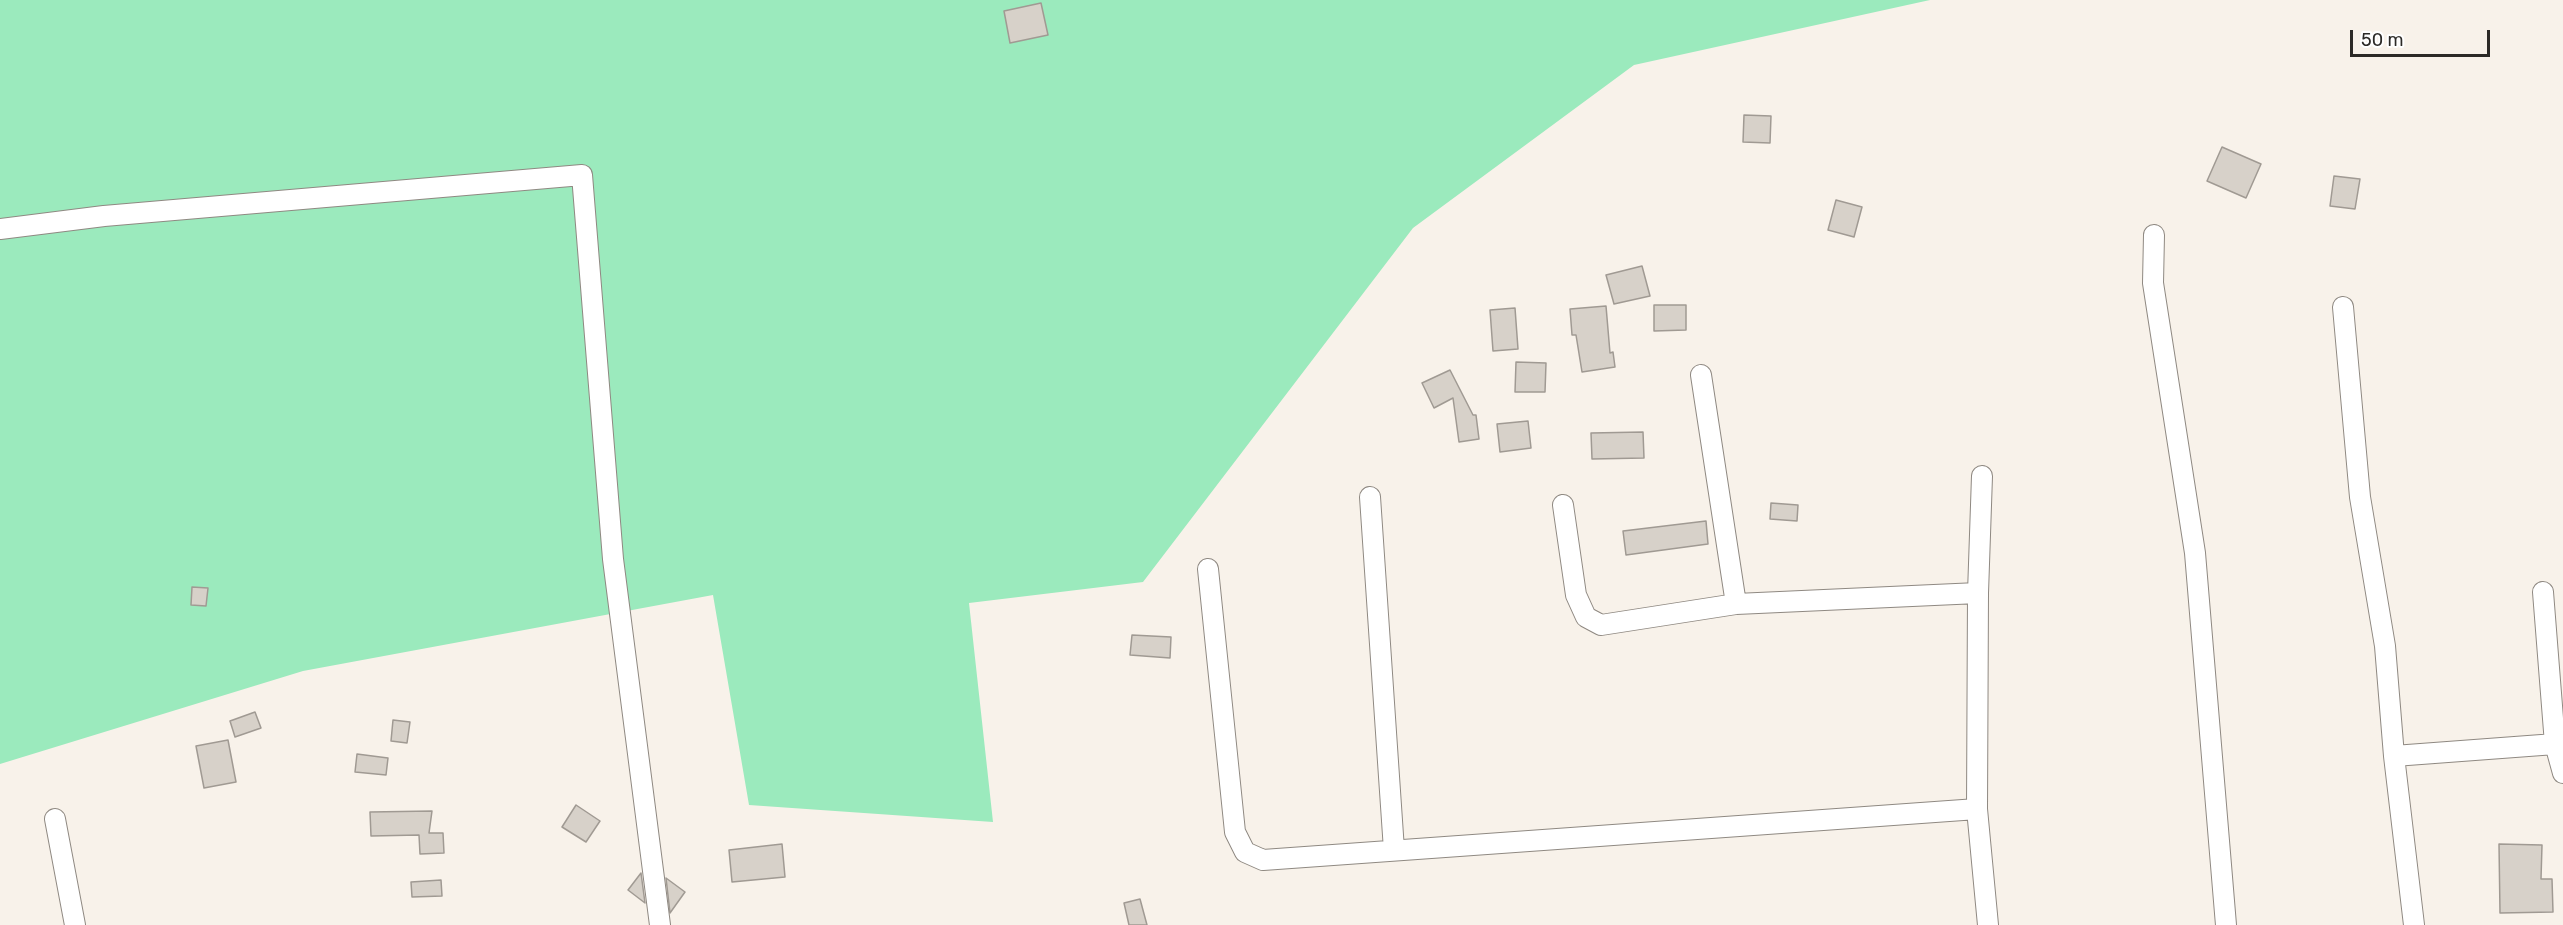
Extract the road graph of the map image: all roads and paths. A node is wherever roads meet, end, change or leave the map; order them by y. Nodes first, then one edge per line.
1 (0, 229) edge
2 (2154, 235) dead end
3 (2343, 307) dead end
4 (1701, 375) dead end
5 (1982, 476) dead end
6 (1370, 497) dead end
7 (1563, 505) dead end
8 (1208, 569) dead end
9 (2543, 592) dead end
10 (1978, 593) junction
11 (1736, 604) junction
12 (2555, 744) junction
13 (2394, 756) junction
14 (2563, 773) edge
15 (1977, 809) junction
16 (55, 819) dead end
17 (1394, 850) junction
18 (75, 925) edge
19 (660, 925) edge
20 (1988, 925) edge
21 (2226, 925) edge
22 (2414, 925) edge

1 - 19 street
2 - 21 street
3 - 13 street
4 - 11 street
5 - 10 street
6 - 17 street
7 - 11 street
8 - 17 street
9 - 12 street
10 - 11 street
10 - 15 street
12 - 13 street
12 - 14 street
13 - 22 street
15 - 17 street
15 - 20 street
16 - 18 street

